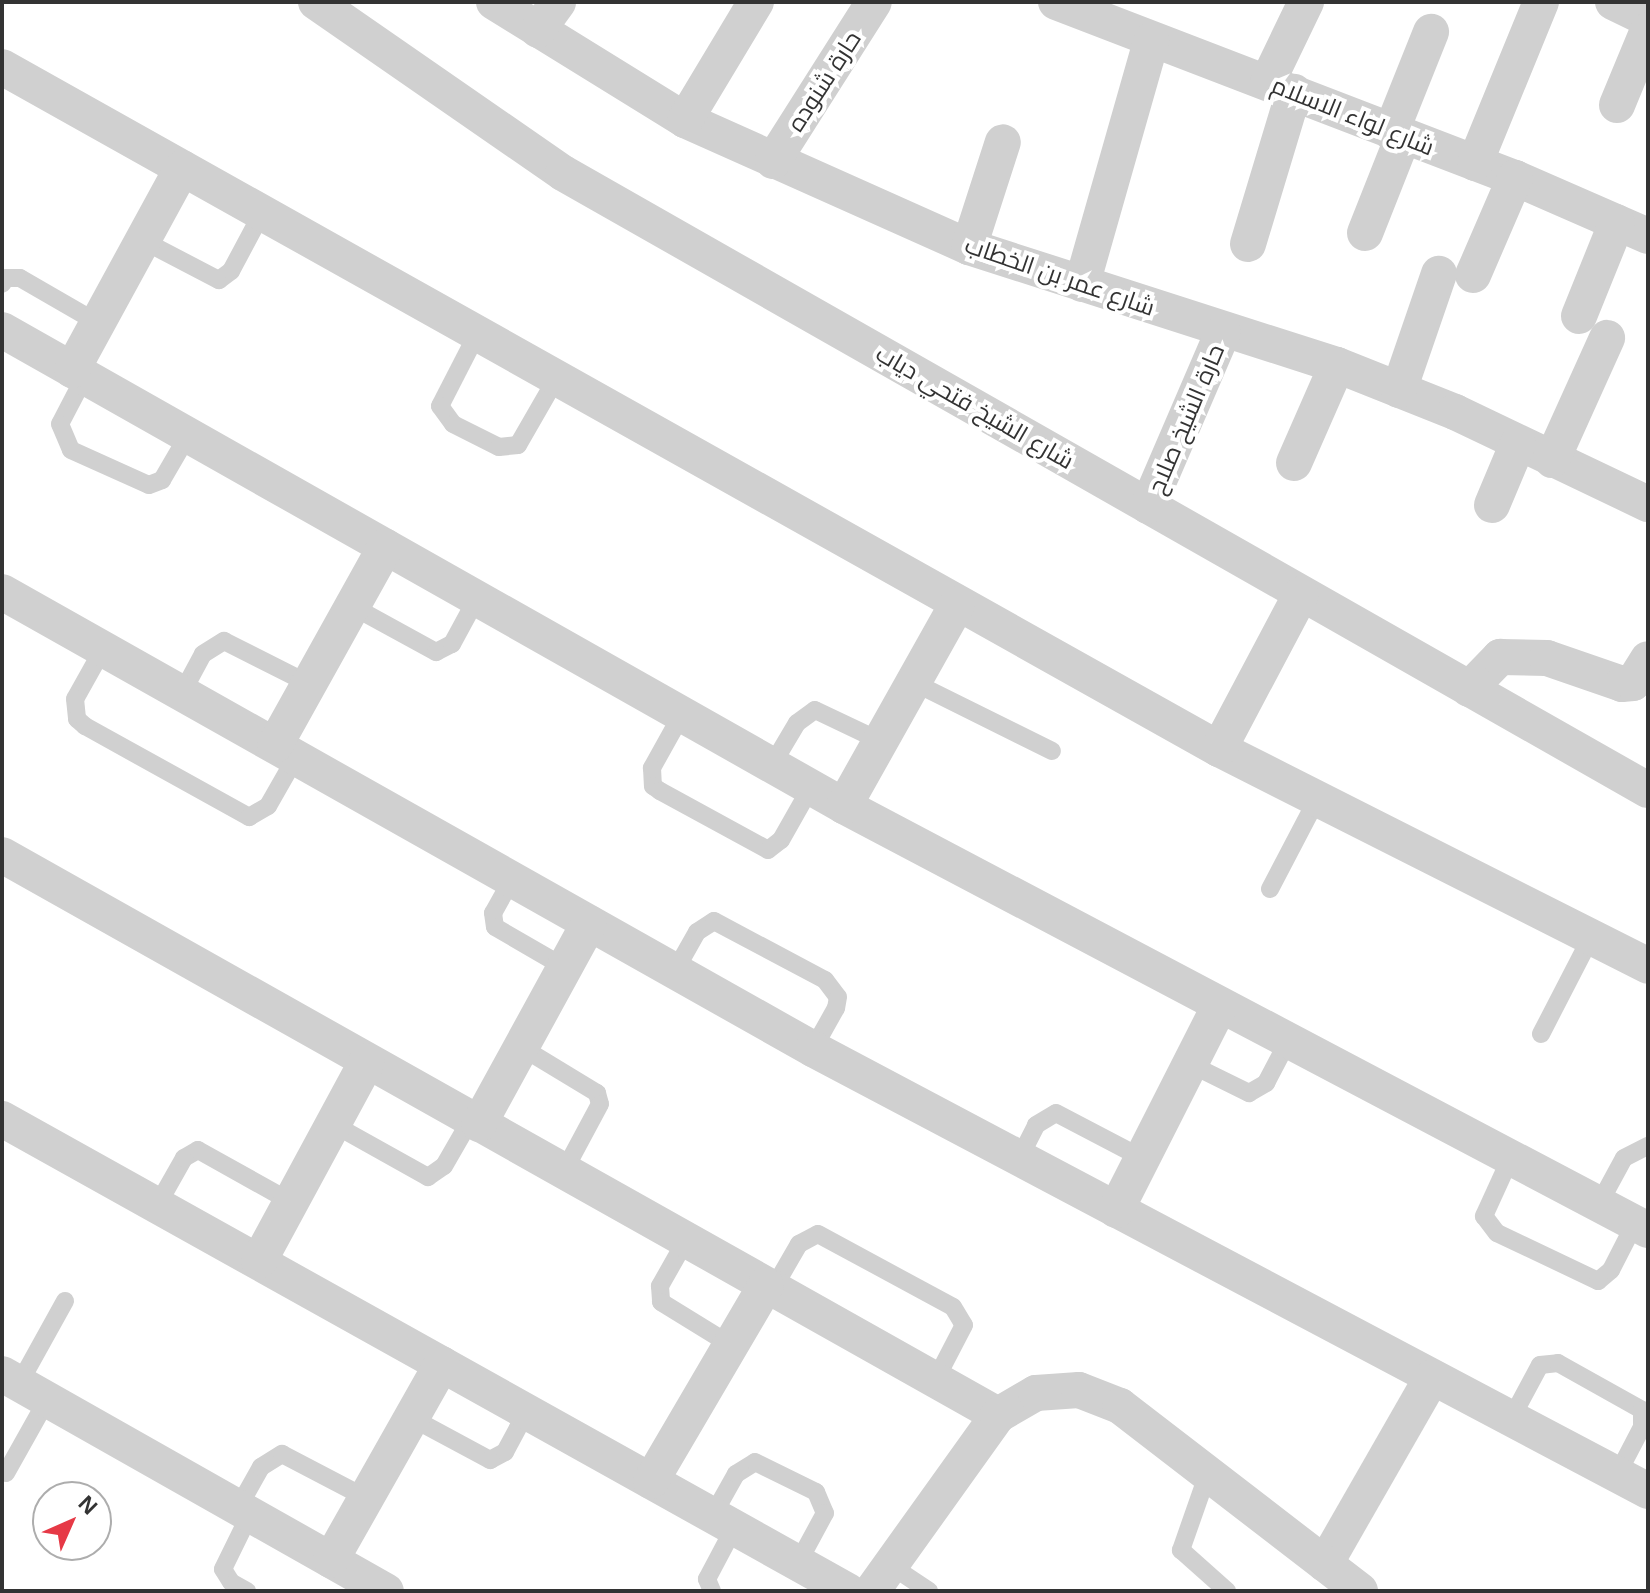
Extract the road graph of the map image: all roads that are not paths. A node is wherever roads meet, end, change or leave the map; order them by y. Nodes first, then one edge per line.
1 (316, 2) edge
2 (494, 2) edge
3 (756, 2) edge
4 (874, 2) edge
5 (1056, 2) edge
6 (1306, 2) edge
7 (1541, 2) edge
8 (1613, 2) edge
9 (548, 16) edge
10 (1648, 19) edge
11 (1648, 30) edge
12 (1431, 32) dead end
13 (1151, 41) junction
14 (2, 67) edge
15 (1281, 86) junction
16 (1617, 105) dead end
17 (685, 120) junction
18 (1397, 135) junction
19 (1003, 142) dead end
20 (773, 161) junction
21 (1475, 163) junction
22 (182, 168) junction
23 (1515, 178) junction
24 (262, 213) junction
25 (1633, 229) edge
26 (1365, 233) dead end
27 (142, 240) junction
28 (1248, 244) dead end
29 (969, 247) junction
30 (2, 284) edge
31 (1082, 284) junction
32 (1579, 316) dead end
33 (98, 323) junction
34 (2, 330) edge
35 (1223, 332) junction
36 (477, 334) junction
37 (1607, 338) dead end
38 (1337, 365) junction
39 (78, 373) junction
40 (556, 379) junction
41 (1399, 390) junction
42 (187, 437) junction
43 (1518, 443) junction
44 (1552, 460) junction
45 (1294, 463) dead end
46 (1648, 504) edge
47 (1492, 505) dead end
48 (1148, 506) junction
49 (385, 547) junction
50 (2, 592) edge
51 (1301, 594) junction
52 (477, 598) junction
53 (957, 605) junction
54 (352, 606) junction
55 (103, 649) junction
56 (1648, 659) edge
57 (913, 682) junction
58 (309, 684) junction
59 (1469, 689) junction
60 (182, 693) junction
61 (682, 714) junction
62 (880, 741) junction
63 (1219, 749) junction
64 (285, 751) junction
65 (1052, 751) dead end
66 (772, 765) junction
67 (811, 787) junction
68 (1648, 790) edge
69 (1317, 799) junction
70 (844, 806) junction
71 (2, 855) edge
72 (512, 879) junction
73 (1270, 889) dead end
74 (589, 923) junction
75 (1591, 937) junction
76 (1648, 966) edge
77 (564, 967) junction
78 (675, 971) junction
79 (1219, 1007) junction
80 (1541, 1034) dead end
81 (1287, 1043) junction
82 (521, 1047) junction
83 (813, 1049) junction
84 (367, 1061) junction
85 (1190, 1064) junction
86 (2, 1119) edge
87 (475, 1122) junction
88 (333, 1124) junction
89 (1648, 1146) edge
90 (1142, 1158) junction
91 (1019, 1159) junction
92 (1510, 1159) junction
93 (564, 1171) junction
94 (291, 1202) junction
95 (158, 1204) junction
96 (1599, 1204) junction
97 (1116, 1210) junction
98 (1641, 1226) edge
99 (686, 1240) junction
100 (259, 1261) junction
101 (770, 1287) junction
102 (65, 1301) dead end
103 (731, 1345) junction
104 (442, 1364) junction
105 (1432, 1377) junction
106 (935, 1381) junction
107 (23, 1386) edge
108 (527, 1411) junction
109 (998, 1415) junction
110 (412, 1418) junction
111 (1511, 1419) junction
112 (6, 1473) dead end
113 (1208, 1473) junction
114 (651, 1481) junction
115 (1632, 1483) edge
116 (366, 1498) junction
117 (244, 1511) junction
118 (724, 1522) junction
119 (798, 1563) junction
120 (1325, 1564) junction
121 (881, 1578) edge
122 (356, 1580) edge
123 (247, 1591) edge
124 (712, 1591) edge
125 (848, 1591) edge
126 (929, 1591) edge
127 (1227, 1591) edge
128 (1360, 1591) edge

1 - 48 street, شارع الشيخ فتحي دياب
2 - 9 street, شارع عمر بن الخطاب
3 - 17 street
4 - 20 street, حارة شنوده
5 - 13 street, شارع لواء الاسلام
6 - 15 street
7 - 21 street
8 - 10 street
9 - 17 street, شارع عمر بن الخطاب
11 - 16 street
12 - 18 street
13 - 15 street, شارع لواء الاسلام
13 - 31 street
14 - 22 street
15 - 18 street, شارع لواء الاسلام
15 - 28 street
17 - 20 street, شارع عمر بن الخطاب
18 - 21 street, شارع لواء الاسلام
18 - 26 street
19 - 29 street
20 - 29 street, شارع عمر بن الخطاب
21 - 23 street, شارع لواء الاسلام
22 - 24 street
22 - 27 street
23 - 25 street, شارع لواء الاسلام
23 - 41 street
24 - 27 lane
24 - 36 street
25 - 32 street
27 - 33 street
29 - 31 street, شارع عمر بن الخطاب
30 - 33 lane
31 - 35 street, شارع عمر بن الخطاب
33 - 39 street
34 - 39 street
35 - 38 street, شارع عمر بن الخطاب
35 - 48 street, حارة الشيخ صلاح
36 - 40 street
36 - 40 lane
37 - 44 street
38 - 41 street, شارع عمر بن الخطاب
38 - 45 street
39 - 42 street
39 - 42 lane
40 - 53 street
41 - 43 street, شارع عمر بن الخطاب
42 - 49 street
43 - 44 street, شارع عمر بن الخطاب
43 - 47 street
44 - 46 street, شارع عمر بن الخطاب
48 - 51 street, شارع الشيخ فتحي دياب
49 - 52 street
49 - 54 street
50 - 55 street
51 - 59 street, شارع الشيخ فتحي دياب
51 - 63 street
52 - 54 lane
52 - 61 street
53 - 57 street
53 - 63 street
54 - 58 street
55 - 60 street
55 - 64 lane
56 - 59 street
57 - 62 street
57 - 65 lane
58 - 60 lane
58 - 64 street
59 - 68 street, شارع الشيخ فتحي دياب
60 - 64 street
61 - 66 street
61 - 67 lane
62 - 66 lane
62 - 70 street
63 - 69 street
64 - 72 street
66 - 67 street
67 - 70 street
69 - 73 lane
69 - 75 street
70 - 79 street
71 - 84 street
72 - 74 street
72 - 77 lane
74 - 77 street
74 - 78 street
75 - 76 street
75 - 80 lane
77 - 82 street
78 - 83 street
78 - 83 lane
79 - 81 street
79 - 85 street
81 - 85 lane
81 - 92 street
82 - 87 street
82 - 93 lane
83 - 91 street
84 - 87 street
84 - 88 street
85 - 90 street
86 - 95 street
87 - 88 lane
87 - 93 street
88 - 94 street
89 - 96 lane
90 - 91 lane
90 - 97 street
91 - 97 street
92 - 96 street
92 - 98 lane
93 - 99 street
94 - 95 lane
94 - 100 street
95 - 100 street
96 - 98 street
97 - 105 street
99 - 101 street
99 - 103 lane
100 - 104 street
101 - 103 street
101 - 106 street
101 - 106 lane
102 - 107 lane
103 - 114 street
104 - 108 street
104 - 110 street
105 - 111 street
105 - 120 street
106 - 109 street
107 - 112 lane
107 - 117 street
108 - 110 lane
108 - 114 street
109 - 113 street
109 - 121 street
110 - 116 street
111 - 115 street
111 - 115 lane
113 - 120 street
113 - 127 lane
114 - 118 street
116 - 117 lane
116 - 122 street
117 - 122 street
117 - 123 lane
118 - 119 street
118 - 119 lane
118 - 124 lane
119 - 125 street
120 - 128 street
121 - 126 lane

